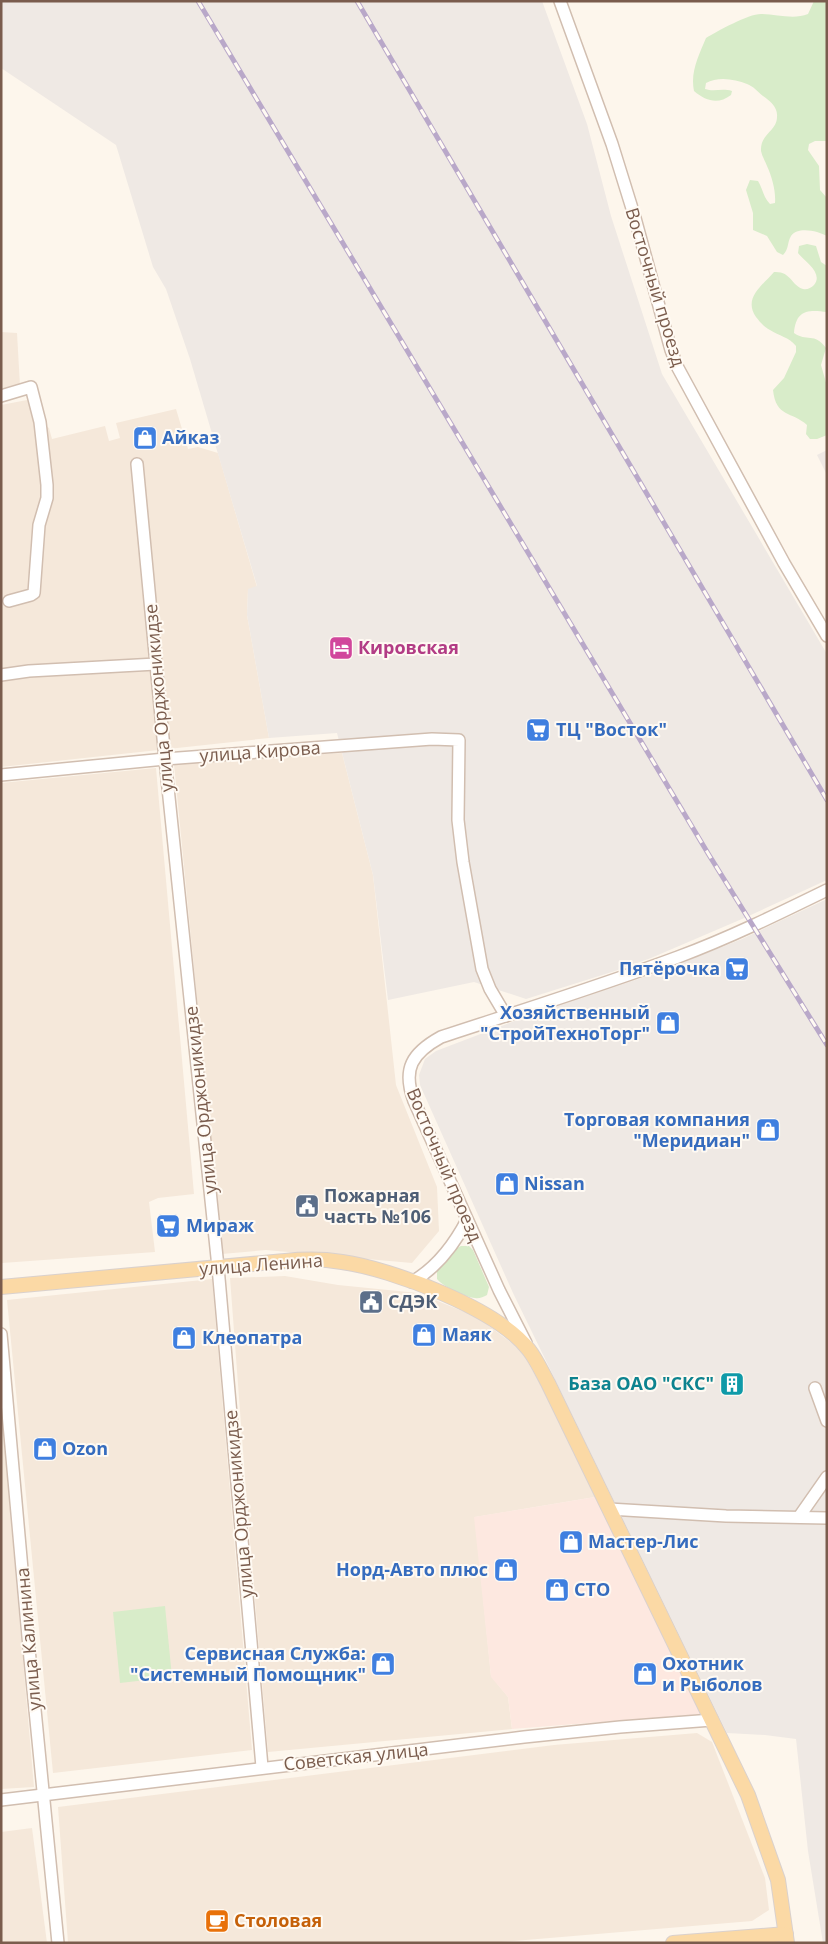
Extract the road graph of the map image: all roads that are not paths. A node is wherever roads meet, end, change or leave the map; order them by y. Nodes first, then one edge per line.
1 (560, 1) edge
2 (1, 396) edge
3 (137, 464) dead end
4 (9, 601) dead end
5 (827, 636) edge
6 (156, 664) junction
7 (1, 675) edge
8 (165, 759) junction
9 (1, 774) edge
10 (827, 890) edge
11 (506, 1016) junction
12 (466, 1220) junction
13 (218, 1267) junction
14 (412, 1282) junction
15 (1, 1287) edge
16 (1, 1334) edge
17 (529, 1349) junction
18 (815, 1388) dead end
19 (827, 1421) edge
20 (827, 1477) edge
21 (608, 1509) junction
22 (799, 1517) junction
23 (827, 1518) edge
24 (712, 1720) junction
25 (262, 1768) junction
26 (44, 1794) junction
27 (1, 1800) edge
28 (786, 1938) edge
29 (58, 1943) edge
30 (673, 1943) edge

1 - 5 street, Восточный проезд
2 - 4 street
3 - 6 street, улица Орджоникидзе
6 - 7 street
6 - 8 street, улица Орджоникидзе
8 - 9 street, улица Кирова
8 - 11 street, улица Кирова
8 - 13 street, улица Орджоникидзе
10 - 11 street, Восточный проезд
11 - 12 street, Восточный проезд
12 - 14 street
12 - 17 street, Восточный проезд
13 - 14 main road, улица Ленина
13 - 15 main road, улица Ленина
13 - 25 street, улица Орджоникидзе
14 - 17 main road, улица Ленина
16 - 26 street, улица Калинина
17 - 21 main road, улица Ленина
18 - 19 street
20 - 22 street
21 - 22 street
21 - 24 main road, улица Ленина
22 - 23 street
24 - 25 street, Советская улица
24 - 28 main road, улица Ленина
25 - 26 street, Советская улица
26 - 27 street, Советская улица
26 - 29 street, улица Калинина
28 - 30 main road

